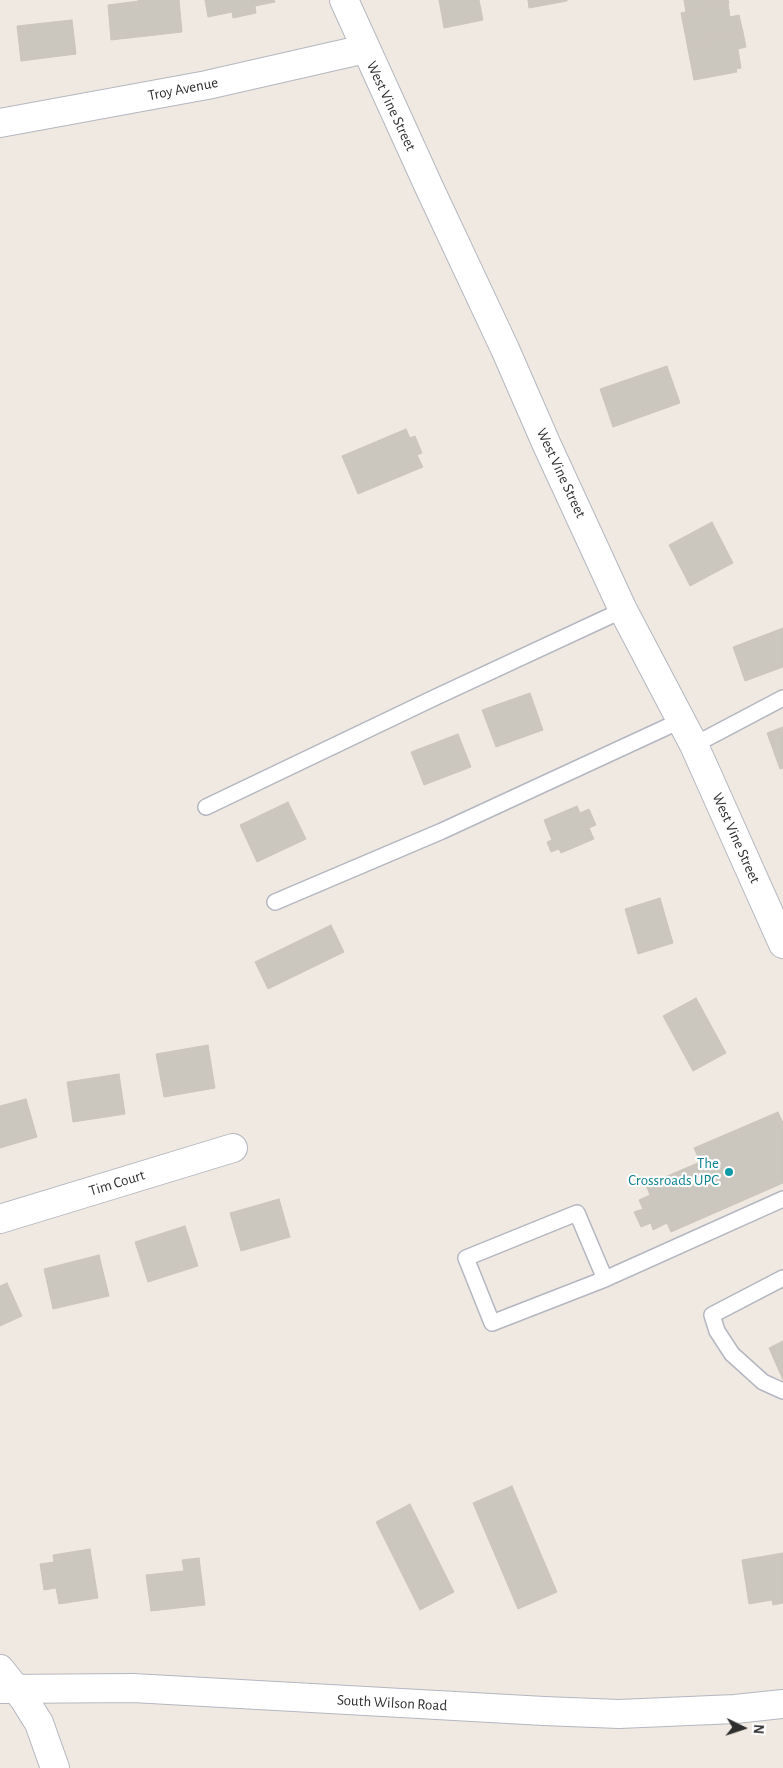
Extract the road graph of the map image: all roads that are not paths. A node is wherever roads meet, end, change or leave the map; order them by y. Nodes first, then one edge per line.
1 (344, 0) edge
2 (365, 49) junction
3 (0, 123) edge
4 (623, 610) junction
5 (783, 698) edge
6 (682, 720) junction
7 (694, 745) junction
8 (206, 807) dead end
9 (275, 902) dead end
10 (783, 944) edge
11 (233, 1148) dead end
12 (783, 1199) edge
13 (0, 1218) edge
14 (783, 1278) edge
15 (606, 1279) junction
16 (783, 1391) edge
17 (5, 1682) edge
18 (783, 1704) edge
19 (55, 1768) edge

1 - 2 main road, West Vine Street
2 - 3 main road, Troy Avenue
2 - 4 main road, West Vine Street
4 - 6 main road, West Vine Street
4 - 8 lane
5 - 7 lane
6 - 7 main road, West Vine Street
6 - 9 lane
7 - 10 main road, West Vine Street
11 - 13 main road, Tim Court
12 - 15 lane
14 - 16 lane
15 - 15 lane
17 - 18 main road, South Wilson Road
17 - 19 main road

